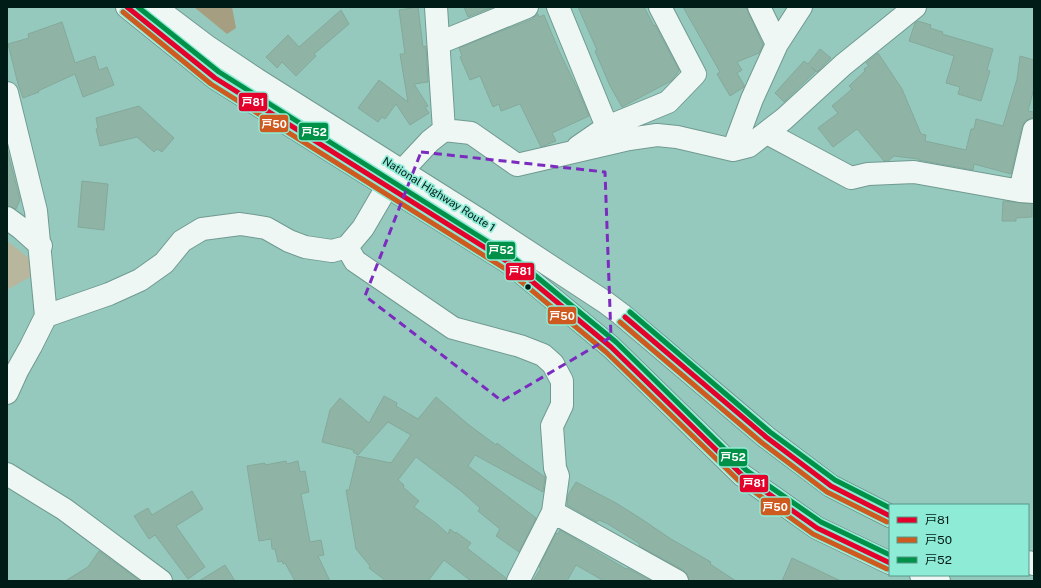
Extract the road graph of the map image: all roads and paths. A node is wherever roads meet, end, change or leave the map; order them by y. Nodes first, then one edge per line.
1 (127, 7) edge
2 (155, 7) edge
3 (436, 7) edge
4 (528, 7) edge
5 (558, 7) edge
6 (660, 7) edge
7 (759, 7) edge
8 (801, 7) edge
9 (915, 7) edge
10 (439, 43) junction
11 (777, 44) junction
12 (7, 92) edge
13 (607, 127) junction
14 (444, 130) junction
15 (1034, 130) edge
16 (767, 133) junction
17 (733, 150) junction
18 (567, 154) junction
19 (402, 171) junction
20 (387, 187) junction
21 (1027, 191) edge
22 (7, 218) edge
23 (41, 246) junction
24 (347, 247) junction
25 (46, 316) junction
26 (7, 393) edge
27 (7, 474) edge
28 (553, 512) junction
29 (889, 515) edge
30 (889, 563) edge
31 (924, 576) edge
32 (161, 581) edge
33 (518, 581) edge
34 (677, 581) edge
35 (939, 581) edge

1 - 20 main road, National Highway Route 1
2 - 19 main road, National Highway Route 1
3 - 10 main road
4 - 10 main road
5 - 13 main road
6 - 13 main road
7 - 11 main road
8 - 11 main road
9 - 16 main road
10 - 14 main road
11 - 17 main road
12 - 23 main road
13 - 18 main road
14 - 18 main road
14 - 19 main road
15 - 21 main road
16 - 17 main road
16 - 21 main road
17 - 18 main road
19 - 20 main road
19 - 29 main road, National Highway Route 1
20 - 24 main road
20 - 30 main road, National Highway Route 1
22 - 23 main road
23 - 25 main road
24 - 25 main road
24 - 28 main road
25 - 26 main road
27 - 32 main road
28 - 33 main road
28 - 34 main road
31 - 35 main road

